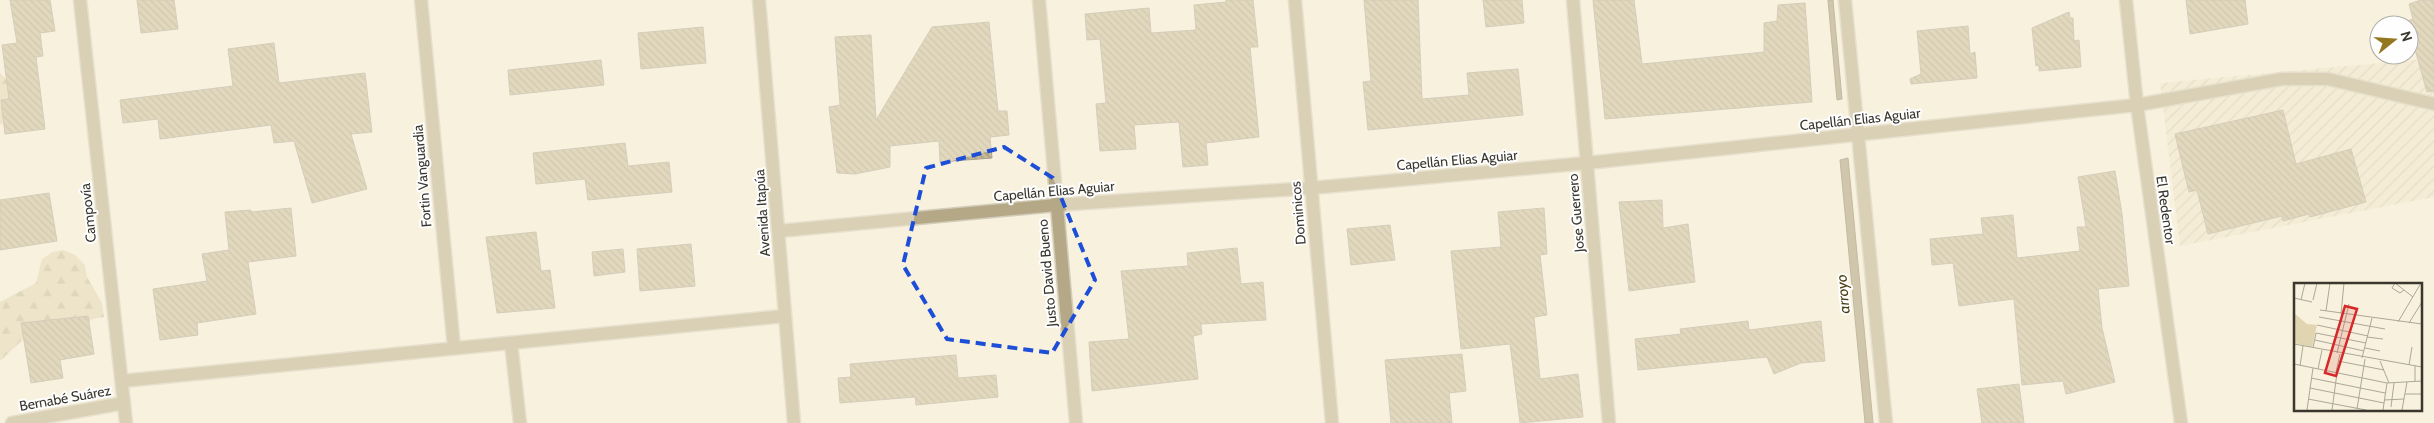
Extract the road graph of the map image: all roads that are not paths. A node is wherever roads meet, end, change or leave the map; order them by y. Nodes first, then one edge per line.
1 (80, 0) edge
2 (421, 0) edge
3 (759, 0) edge
4 (1039, 0) edge
5 (1295, 0) edge
6 (1573, 0) edge
7 (1845, 0) edge
8 (2126, 0) edge
9 (2434, 104) edge
10 (2137, 106) junction
11 (1857, 134) junction
12 (1587, 163) junction
13 (1310, 188) junction
14 (1056, 205) junction
15 (779, 231) junction
16 (784, 316) junction
17 (511, 343) junction
18 (454, 348) junction
19 (122, 381) junction
20 (124, 403) junction
21 (12, 423) edge
22 (126, 423) edge
23 (520, 423) edge
24 (794, 423) edge
25 (1076, 423) edge
26 (1332, 423) edge
27 (1609, 423) edge
28 (1886, 423) edge
29 (2181, 423) edge

1 - 19 street, Campovía
2 - 18 street, Fortin Vanguardia
3 - 15 street, Avenida Itapúa
4 - 14 street, Justo David Bueno
5 - 13 street, Dominicos
6 - 12 street, Jose Guerrero
7 - 11 street
8 - 10 street, El Redentor
9 - 10 street, Capellán Elias Aguiar
10 - 11 street, Capellán Elias Aguiar
10 - 29 street, El Redentor
11 - 12 street, Capellán Elias Aguiar
11 - 28 street
12 - 13 street, Capellán Elias Aguiar
12 - 27 street, Jose Guerrero
13 - 14 street, Capellán Elias Aguiar
13 - 26 street, Dominicos
14 - 15 street, Capellán Elias Aguiar
14 - 25 street, Justo David Bueno
15 - 16 street, Avenida Itapúa
16 - 17 street
16 - 24 street, Avenida Itapúa
17 - 18 street
17 - 23 street
18 - 19 street
19 - 20 street, Campovía
20 - 21 street, Bernabé Suárez
20 - 22 street, Campovía

